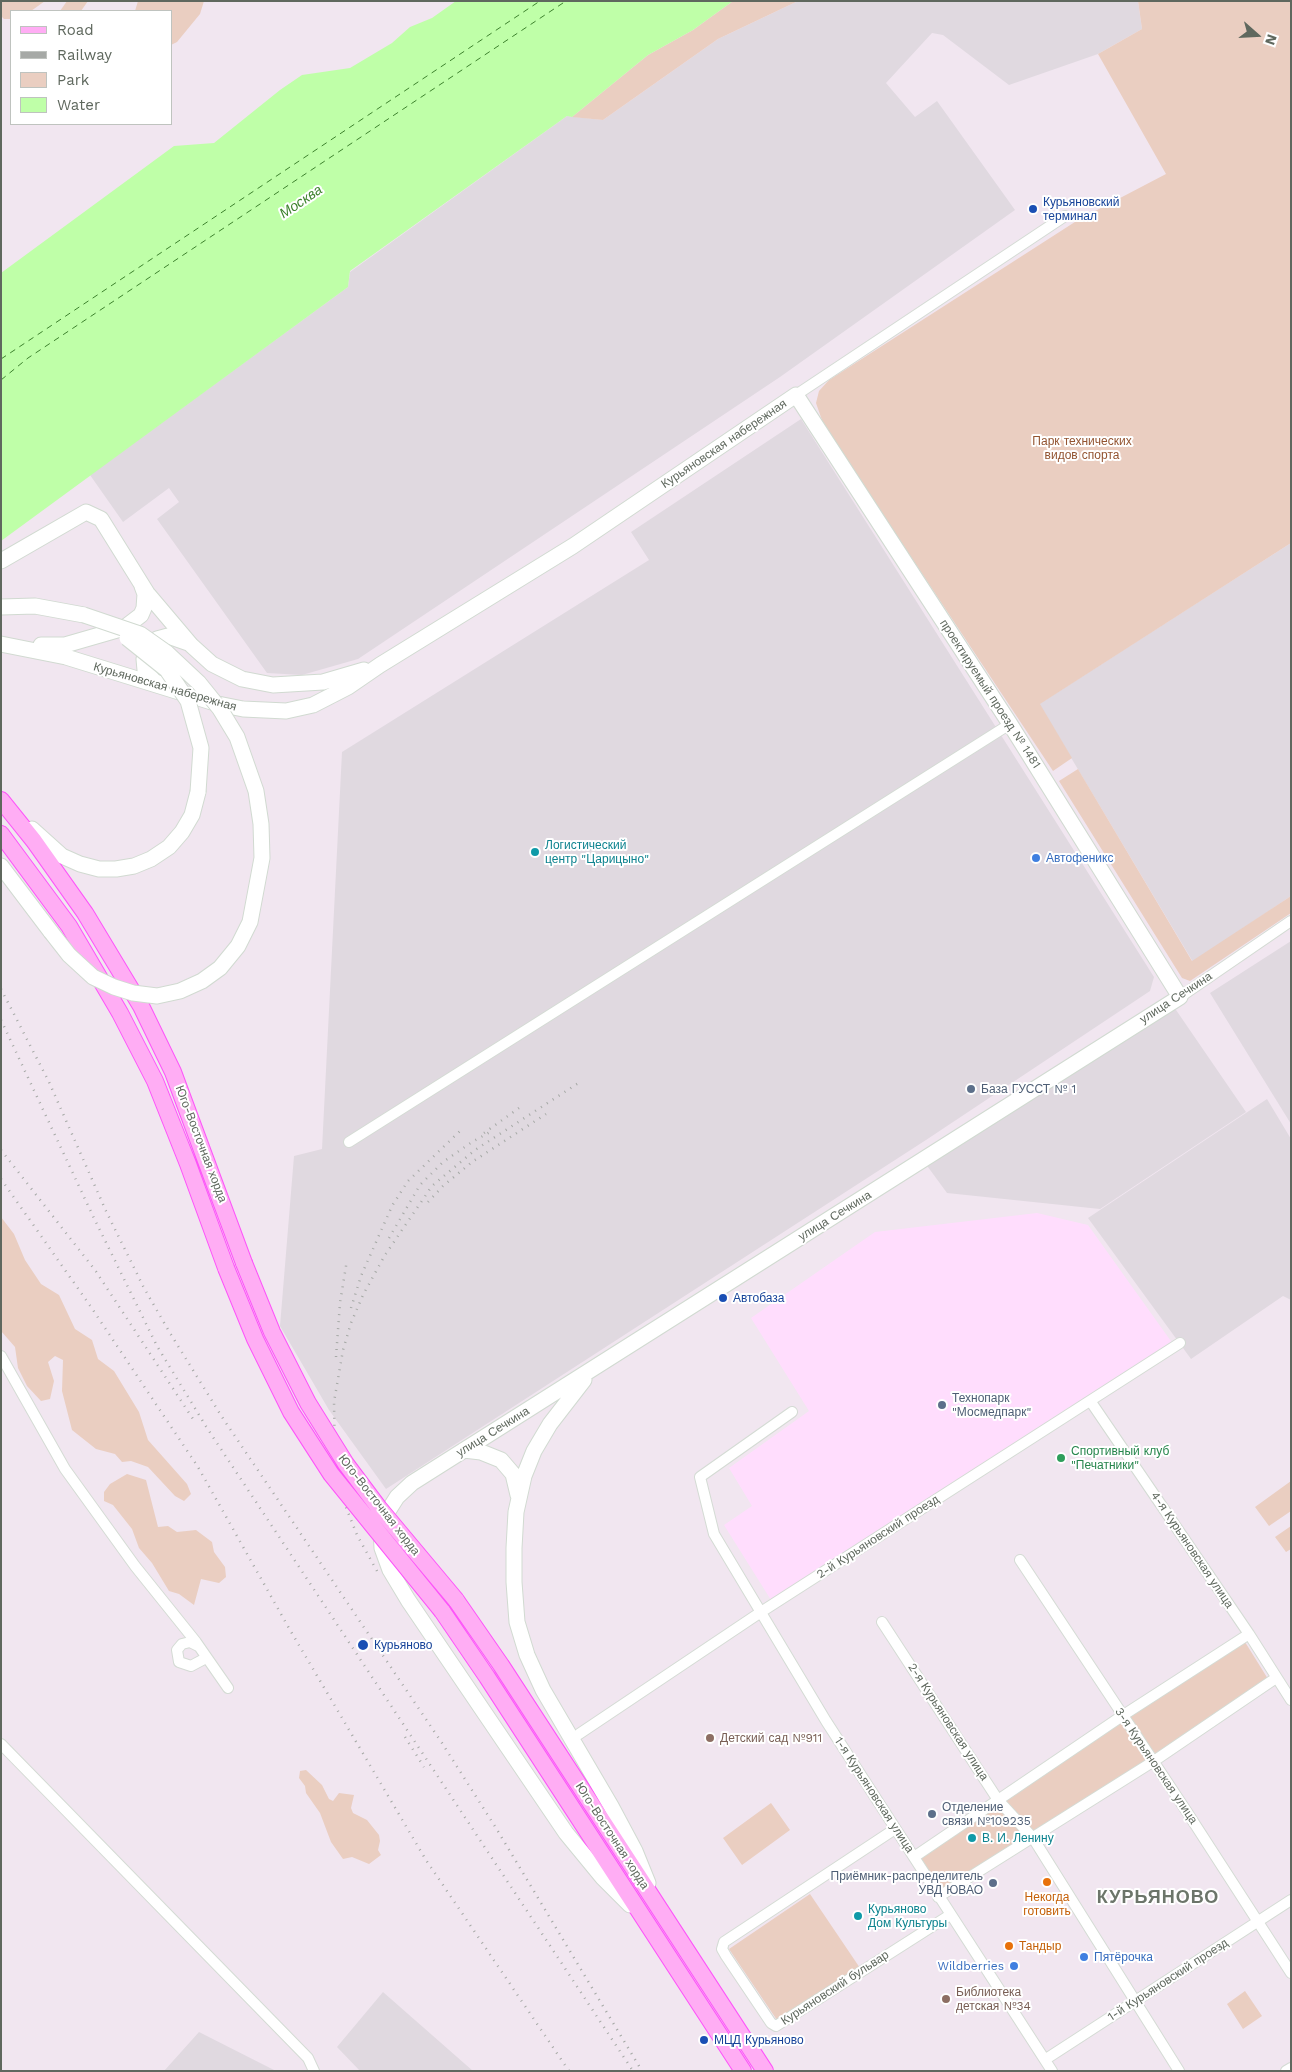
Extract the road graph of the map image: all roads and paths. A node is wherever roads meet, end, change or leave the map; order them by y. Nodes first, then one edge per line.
1 (1065, 216) dead end
2 (796, 395) junction
3 (1, 561) edge
4 (142, 586) junction
5 (1, 607) edge
6 (84, 615) junction
7 (1, 644) edge
8 (191, 645) junction
9 (17, 646) junction
10 (380, 665) junction
11 (170, 689) junction
12 (1010, 724) junction
13 (1, 799) edge
14 (1, 834) edge
15 (1, 866) edge
16 (1291, 921) edge
17 (1180, 997) junction
18 (349, 1142) dead end
19 (1180, 1343) dead end
20 (1, 1356) edge
21 (595, 1367) junction
22 (1091, 1402) junction
23 (792, 1412) dead end
24 (464, 1450) junction
25 (518, 1496) junction
26 (1020, 1560) dead end
27 (761, 1612) junction
28 (177, 1619) junction
29 (882, 1622) dead end
30 (1249, 1634) junction
31 (178, 1646) junction
32 (199, 1646) junction
33 (206, 1658) junction
34 (1276, 1678) junction
35 (228, 1688) dead end
36 (1291, 1700) edge
37 (1122, 1716) junction
38 (579, 1734) dead end
39 (1, 1744) edge
40 (1154, 1761) junction
41 (998, 1800) junction
42 (895, 1829) junction
43 (1033, 1838) junction
44 (914, 1858) junction
45 (938, 1897) junction
46 (1291, 1900) edge
47 (657, 1906) junction
48 (950, 1915) junction
49 (643, 1917) junction
50 (1259, 1922) junction
51 (1291, 1973) edge
52 (1135, 2001) junction
53 (1046, 2059) junction
54 (1291, 2068) edge
55 (314, 2071) edge
56 (743, 2071) edge
57 (765, 2071) edge
58 (1052, 2071) edge
59 (1179, 2071) edge
60 (1286, 2071) edge

1 - 2 street, Курьяновская набережная
2 - 10 street, Курьяновская набережная
2 - 12 street, проектируемый проезд № 1481
3 - 4 street, Курьяновская набережная
4 - 8 street, Курьяновская набережная
4 - 9 street
5 - 6 street
6 - 13 street, bridge
6 - 15 street, bridge
7 - 9 street, Курьяновская набережная
8 - 10 street, Курьяновская набережная
8 - 11 street
9 - 11 street, Курьяновская набережная
10 - 11 street, Курьяновская набережная
12 - 17 street, проектируемый проезд № 1481
12 - 18 street
13 - 47 main road, Юго-Восточная хорда, bridge
14 - 49 main road, Юго-Восточная хорда, bridge
16 - 17 street, улица Сечкина
17 - 21 street, улица Сечкина
19 - 22 street, 2-й Курьяновский проезд
20 - 28 street
21 - 24 street, улица Сечкина
21 - 25 street
22 - 27 street, 2-й Курьяновский проезд
22 - 30 street, 4-я Курьяновская улица
23 - 27 street, 1-я Курьяновская улица
24 - 25 street
24 - 49 street, улица Сечкина
25 - 47 street
26 - 37 street, 3-я Курьяновская улица
27 - 38 street, 2-й Курьяновский проезд
27 - 42 street, 1-я Курьяновская улица
28 - 31 street
28 - 32 street
29 - 41 street, 2-я Курьяновская улица
30 - 34 street, 4-я Курьяновская улица
30 - 37 street
31 - 32 street
31 - 33 street
32 - 33 street
33 - 35 street
34 - 36 street, 4-я Курьяновская улица
34 - 40 street
37 - 40 street, 3-я Курьяновская улица
37 - 41 street
39 - 55 street
40 - 43 street
40 - 50 street, 3-я Курьяновская улица
41 - 43 street, 2-я Курьяновская улица
41 - 44 street
42 - 44 street, 1-я Курьяновская улица
42 - 48 street, Курьяновский бульвар
43 - 45 street
43 - 52 street, 2-я Курьяновская улица
44 - 45 street, 1-я Курьяновская улица
45 - 48 street, 1-я Курьяновская улица
46 - 50 street, 1-й Курьяновский проезд
47 - 57 main road, Юго-Восточная хорда
48 - 53 street, 1-я Курьяновская улица
49 - 56 main road, Юго-Восточная хорда
50 - 51 street, 3-я Курьяновская улица
50 - 52 street, 1-й Курьяновский проезд
52 - 53 street, 1-й Курьяновский проезд
52 - 59 street, 2-я Курьяновская улица
53 - 58 street, 1-я Курьяновская улица
54 - 60 street

